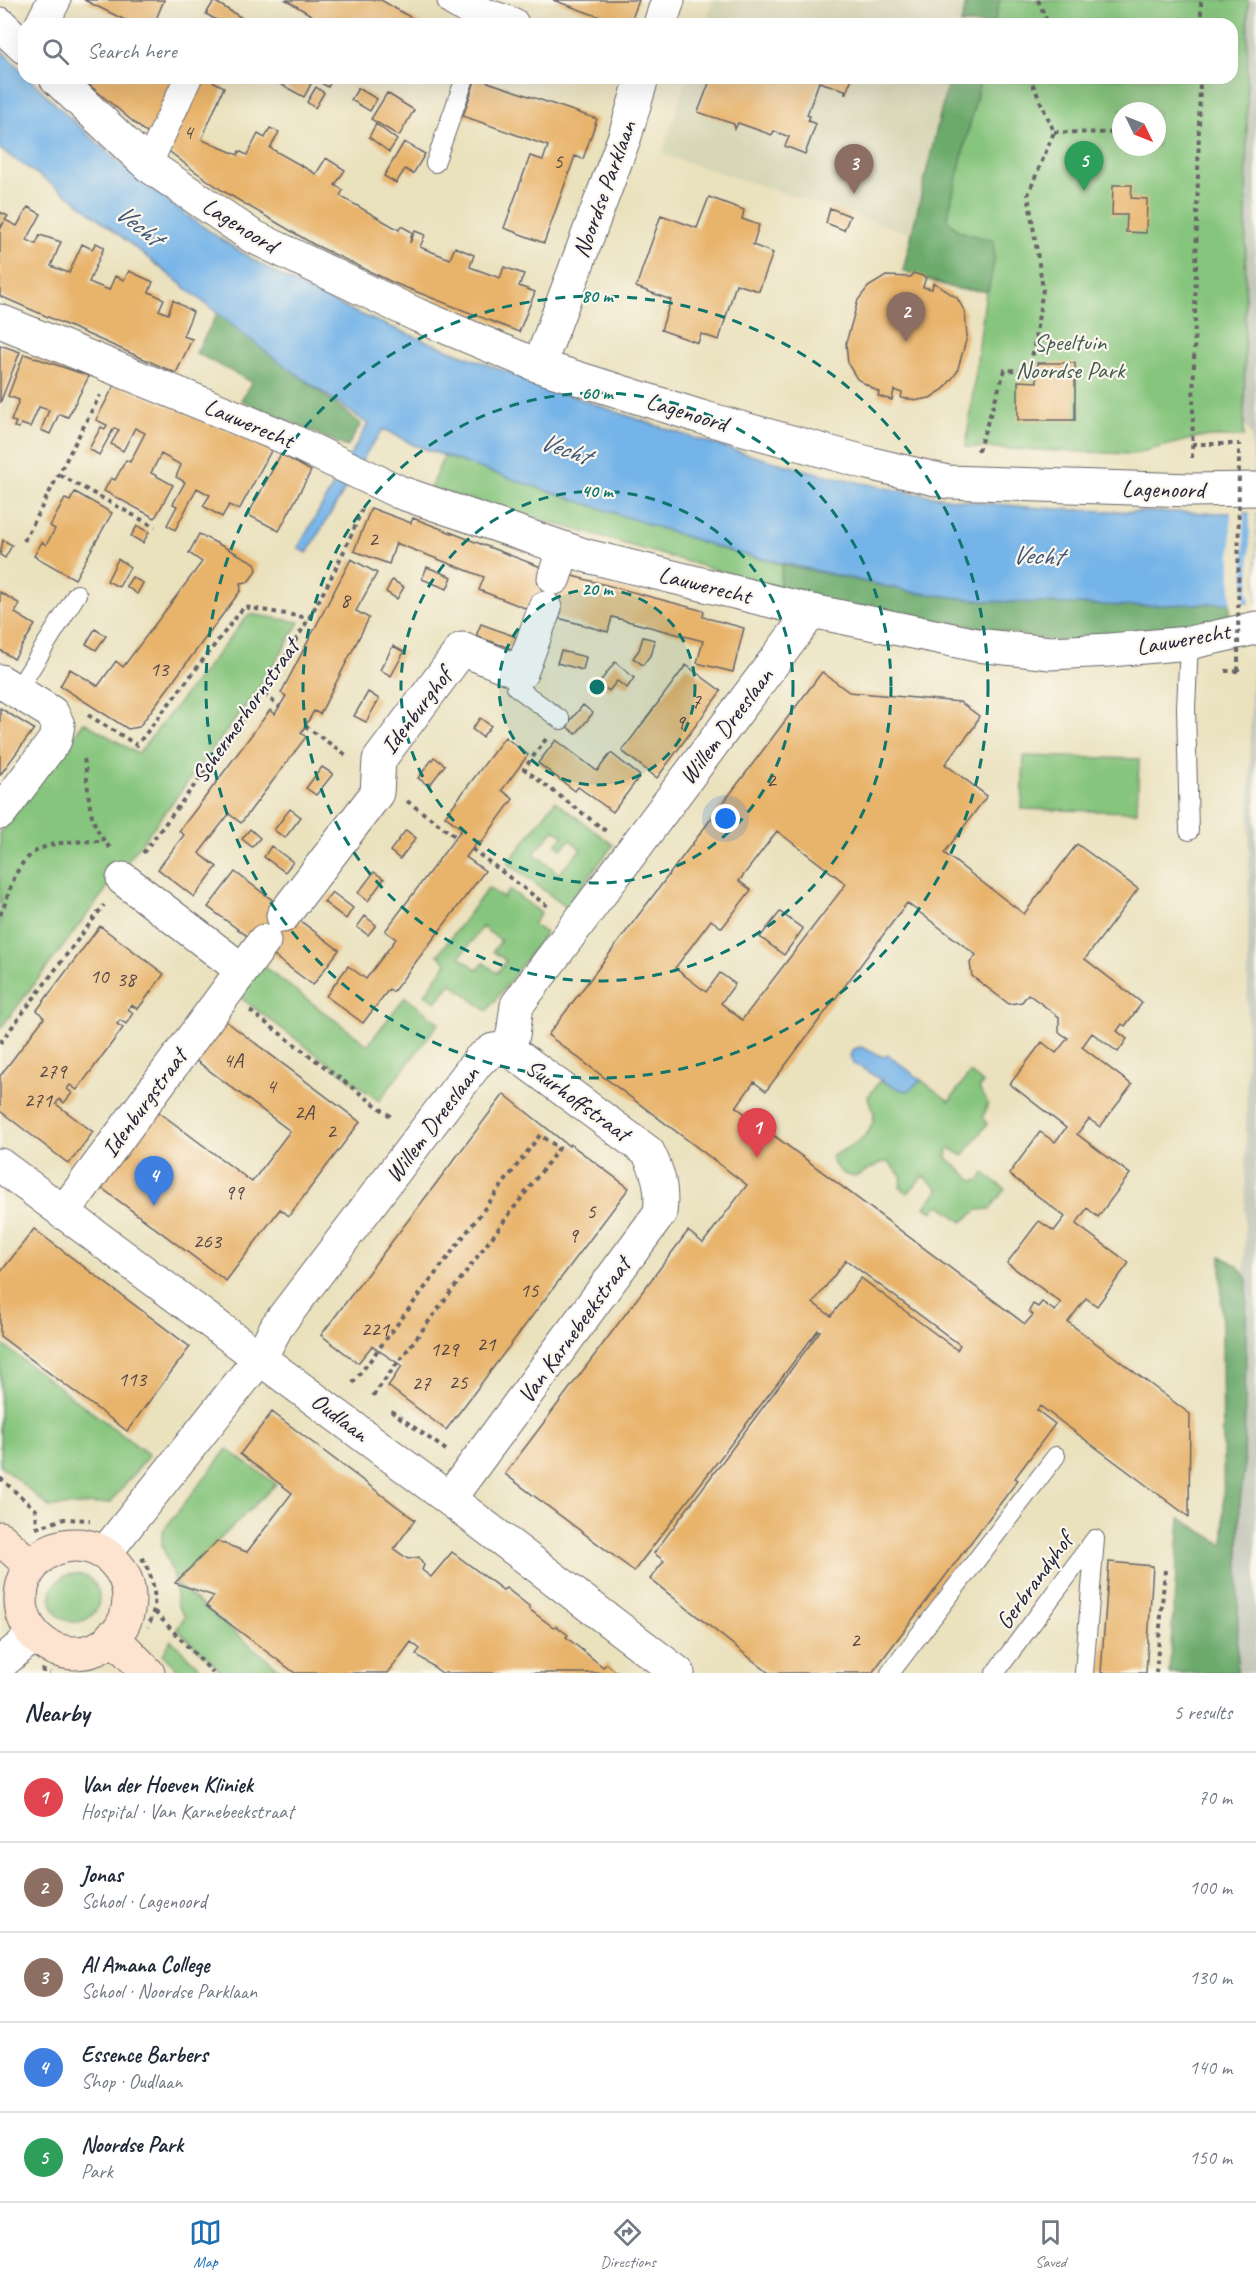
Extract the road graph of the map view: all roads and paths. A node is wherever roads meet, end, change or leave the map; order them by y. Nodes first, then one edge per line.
1 (54, 0) edge
2 (454, 0) edge
3 (668, 0) edge
4 (1038, 0) edge
5 (1201, 0) edge
6 (45, 18) edge
7 (489, 18) edge
8 (662, 18) edge
9 (1046, 18) edge
10 (1201, 18) edge
11 (0, 24) edge
12 (18, 41) edge
13 (62, 84) edge
14 (185, 84) edge
15 (463, 84) edge
16 (640, 84) edge
17 (1033, 84) edge
18 (1200, 84) edge
19 (1054, 132) junction
20 (1112, 133) edge
21 (435, 163) dead end
22 (148, 165) junction
23 (0, 321) edge
24 (539, 366) junction
25 (113, 368) junction
26 (1192, 444) junction
27 (60, 475) junction
28 (355, 481) junction
29 (975, 485) junction
30 (1256, 489) edge
31 (1191, 490) junction
32 (155, 527) dead end
33 (24, 541) dead end
34 (554, 578) junction
35 (77, 594) dead end
36 (812, 611) junction
37 (309, 618) junction
38 (1256, 628) edge
39 (1189, 643) junction
40 (1239, 671) dead end
41 (521, 673) junction
42 (8, 686) edge
43 (264, 694) junction
44 (280, 707) dead end
45 (561, 720) joint
46 (58, 725) junction
47 (0, 813) edge
48 (1189, 831) dead end
49 (104, 841) junction
50 (472, 849) dead end
51 (633, 851) junction
52 (128, 873) junction
53 (0, 915) edge
54 (284, 916) dead end
55 (576, 927) junction
56 (264, 941) dead end
57 (234, 982) junction
58 (0, 1043) edge
59 (507, 1048) junction
60 (421, 1139) junction
61 (648, 1152) joint
62 (0, 1165) edge
63 (63, 1213) junction
64 (260, 1358) junction
65 (344, 1376) dead end
66 (353, 1383) junction
67 (372, 1398) junction
68 (381, 1404) dead end
69 (390, 1410) dead end
70 (1056, 1456) dead end
71 (472, 1468) junction
72 (0, 1478) edge
73 (449, 1499) junction
74 (37, 1527) dead end
75 (0, 1538) edge
76 (105, 1553) junction
77 (32, 1568) junction
78 (1165, 1570) dead end
79 (155, 1612) dead end
80 (34, 1635) junction
81 (112, 1636) junction
82 (0, 1664) edge
83 (148, 1673) edge
84 (213, 1673) edge
85 (678, 1673) edge
86 (890, 1673) edge
87 (995, 1673) edge
88 (1084, 1673) edge
89 (1156, 1673) edge

1 - 6 street
2 - 7 street
3 - 8 street
4 - 9 path
5 - 10 path
11 - 12 street
13 - 22 street, Lagenoord
14 - 22 street
15 - 21 lane
16 - 24 street, Noordse Parklaan
17 - 19 path
18 - 26 path
19 - 20 path
19 - 29 path
22 - 24 street, Lagenoord
23 - 25 street, Lauwerecht
24 - 29 street, Lagenoord
25 - 27 path
25 - 28 street, Lauwerecht
26 - 31 path
26 - 40 path, bridge
27 - 32 path
27 - 33 path
28 - 34 street, Lauwerecht
28 - 37 path, Schermerhornstraat
29 - 31 street, Lagenoord
30 - 31 street, Lagenoord
34 - 36 street, Lauwerecht
34 - 41 street
35 - 42 lane
36 - 39 street, Lauwerecht
36 - 51 street, Willem Dreeslaan
37 - 43 path, Schermerhornstraat
37 - 46 path
38 - 39 street, Lauwerecht
39 - 48 lane
41 - 45 lane
41 - 54 street, Idenburghof
42 - 46 street
43 - 44 path
43 - 52 path, Schermerhornstraat
45 - 51 path
46 - 47 street
46 - 49 path
49 - 52 path
49 - 53 path
50 - 55 path
51 - 55 street, Willem Dreeslaan
52 - 57 street
52 - 58 path, Schermerhornstraat
55 - 59 street, Willem Dreeslaan
56 - 57 street
57 - 60 path
57 - 63 street, Idenburgstraat
59 - 60 street, Willem Dreeslaan
59 - 61 street, Suurhoffstraat
60 - 64 street, Willem Dreeslaan
61 - 71 street, Van Karnebeekstraat
62 - 63 street, Oudlaan
63 - 64 street, Oudlaan
64 - 73 street, Oudlaan
64 - 76 street, Willem Dreeslaan
65 - 66 path, Oudlaan
66 - 67 path, Oudlaan
66 - 67 path, Oudlaan
67 - 68 path, Oudlaan
69 - 71 path, Oudlaan
70 - 86 lane
71 - 73 street, Van Karnebeekstraat
72 - 74 path
73 - 85 street, Oudlaan
75 - 77 main road
76 - 77 main road
76 - 81 main road
77 - 80 main road
78 - 89 path
79 - 84 path
80 - 81 main road
80 - 82 street
81 - 83 main road
87 - 88 lane, Gerbrandyhof

